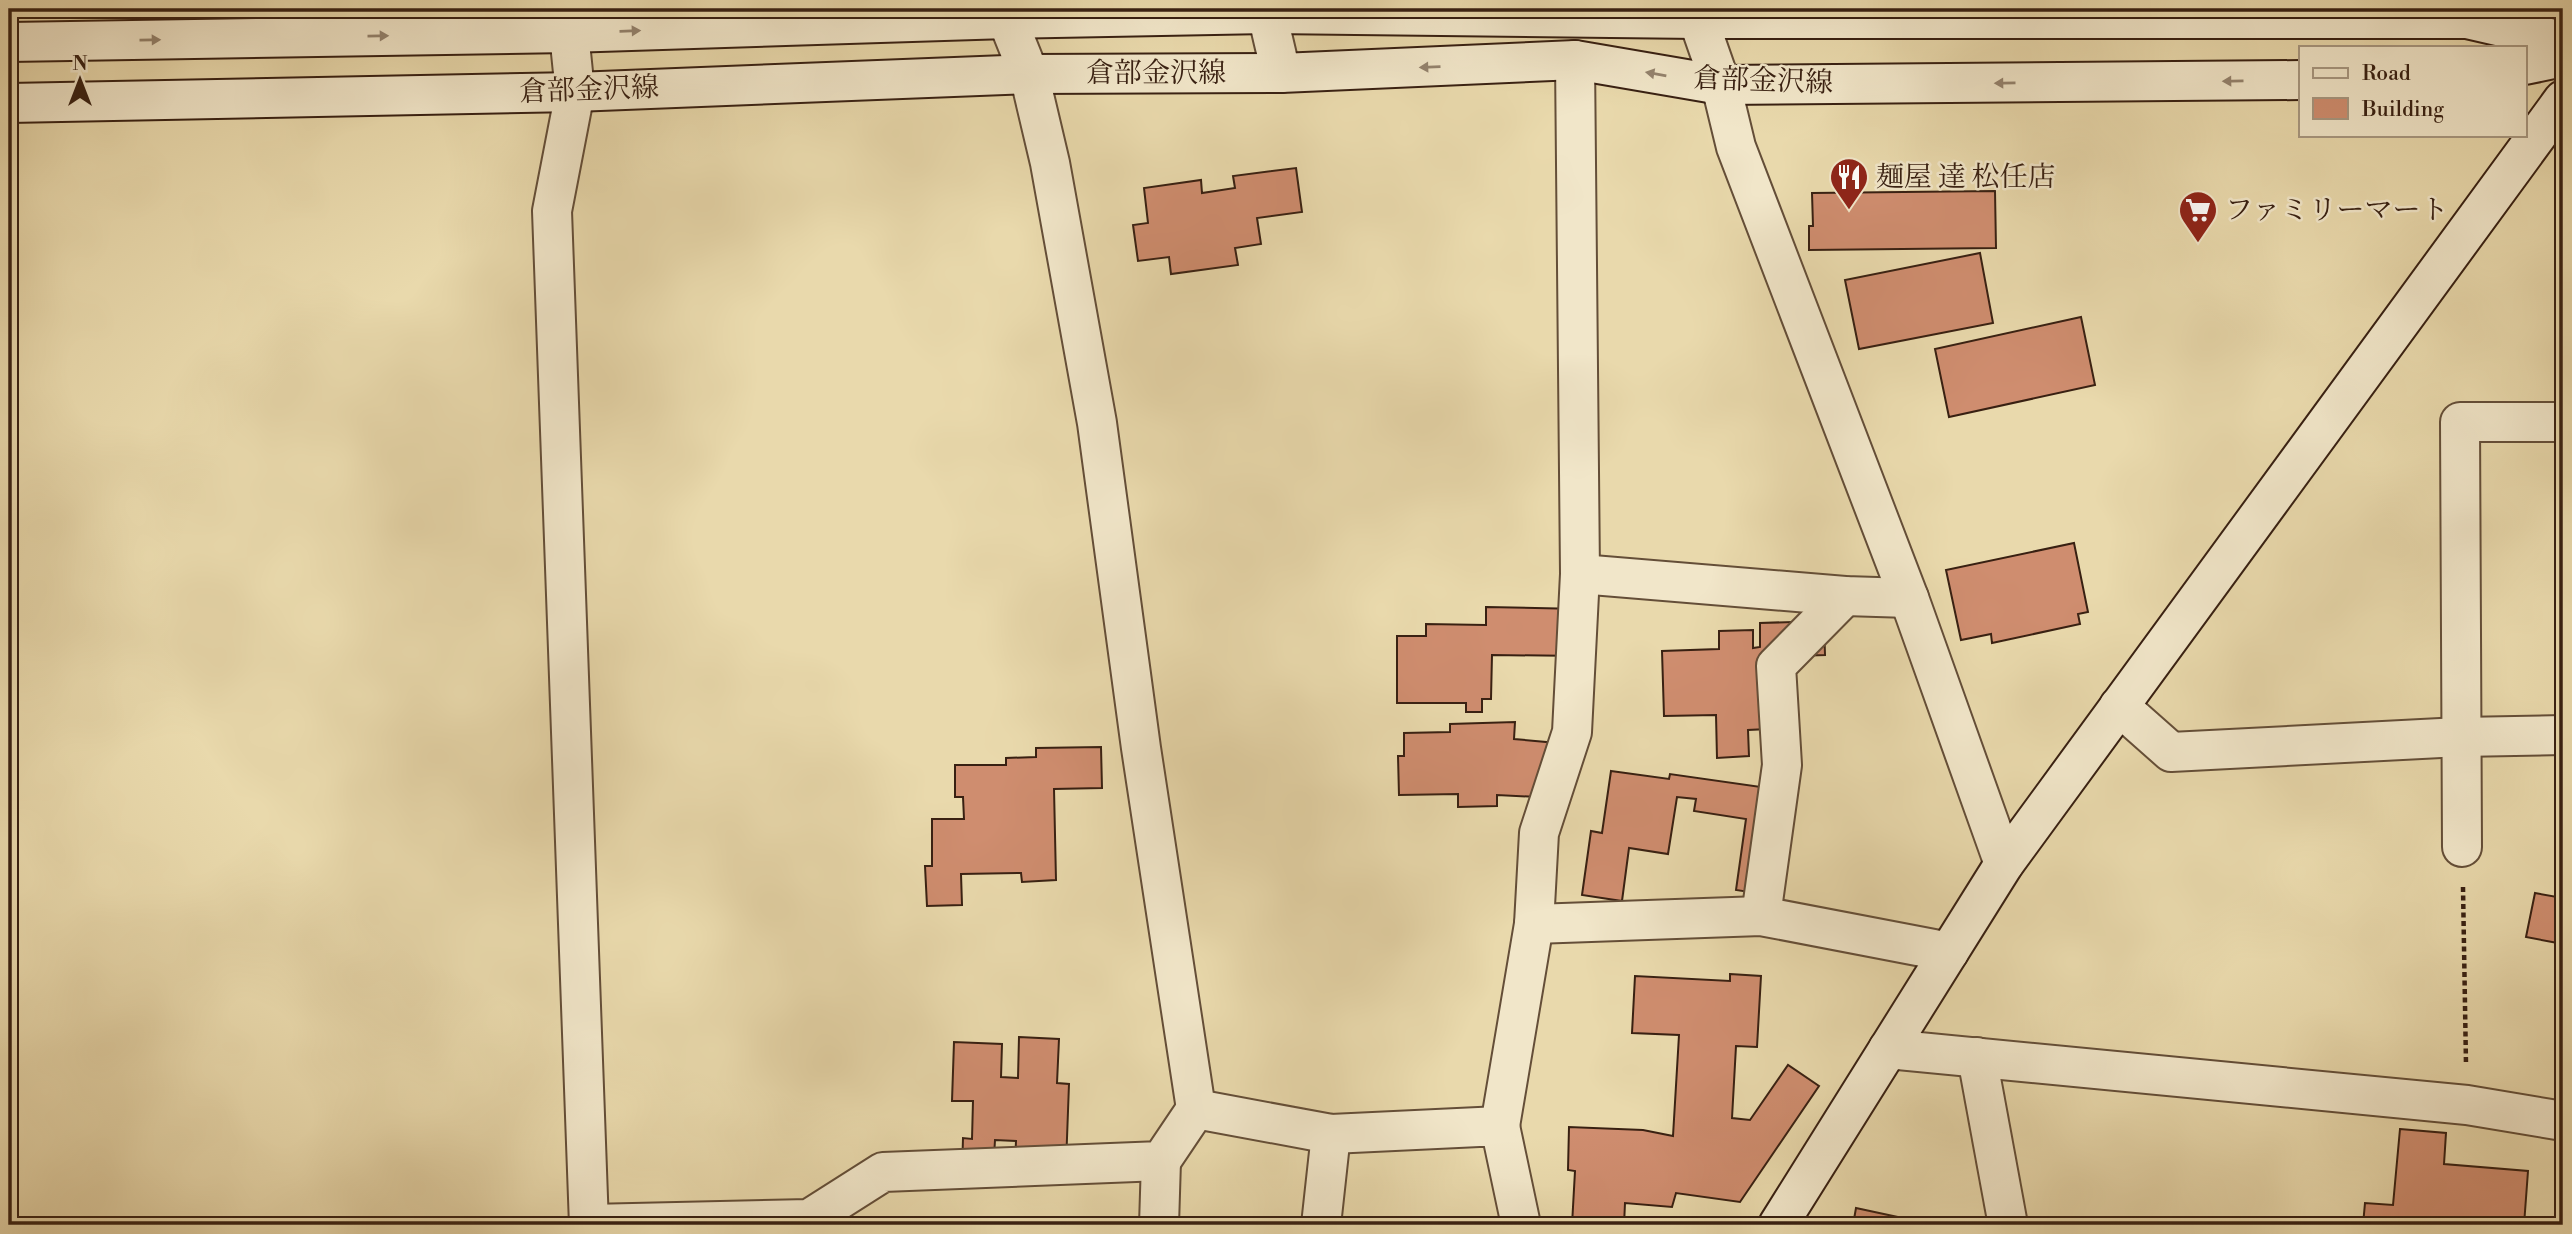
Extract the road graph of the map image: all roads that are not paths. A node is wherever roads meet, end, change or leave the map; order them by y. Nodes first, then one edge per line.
1 (1266, 12) edge
2 (1006, 14) edge
3 (1695, 14) edge
4 (570, 21) edge
5 (2563, 41) edge
6 (9, 42) edge
7 (2563, 58) edge
8 (1575, 60) junction
9 (2526, 65) edge
10 (1281, 73) junction
11 (1029, 74) junction
12 (2299, 80) edge
13 (1721, 85) junction
14 (575, 92) junction
15 (2563, 100) edge
16 (9, 103) edge
17 (2563, 422) edge
18 (1580, 574) junction
19 (1845, 596) junction
20 (1909, 598) junction
21 (2119, 706) junction
22 (2563, 735) edge
23 (2460, 737) junction
24 (2462, 848) road end
25 (2004, 864) junction
26 (1761, 916) junction
27 (1534, 924) junction
28 (1949, 952) junction
29 (1888, 1049) junction
30 (1977, 1057) junction
31 (1196, 1109) junction
32 (2563, 1121) edge
33 (1500, 1126) junction
34 (1331, 1134) junction
35 (1161, 1161) junction
36 (589, 1225) edge
37 (1159, 1225) edge
38 (1321, 1225) edge
39 (1521, 1225) edge
40 (1778, 1225) edge
41 (2008, 1225) edge

1 - 2 street, 倉部金沢線
1 - 3 street, 倉部金沢線
1 - 10 street
4 -> 2 street, 倉部金沢線
2 - 11 street
3 - 5 street, 倉部金沢線
3 - 13 street
6 -> 4 street, 倉部金沢線
4 - 14 street
7 - 9 street
8 -> 10 street, 倉部金沢線
13 -> 8 street, 倉部金沢線
8 - 18 street
10 - 11 street, 倉部金沢線
11 - 14 street, 倉部金沢線
11 - 31 street
12 -> 13 street, 倉部金沢線
13 - 20 street
14 - 16 street, 倉部金沢線
14 - 36 street
15 - 21 street
17 - 23 street
18 - 19 street
18 - 27 street
19 - 20 street
19 - 26 street
20 - 25 street
21 - 23 street
21 - 25 street
22 - 23 street
23 - 24 street
25 - 28 street
26 - 27 street
26 - 28 street
27 - 33 street
28 - 29 street
29 - 30 street
29 - 40 street
30 - 32 street
30 - 41 street
31 - 34 street
31 - 35 street
33 - 34 street
33 - 39 street
34 - 38 street
35 - 36 street
35 - 37 street

